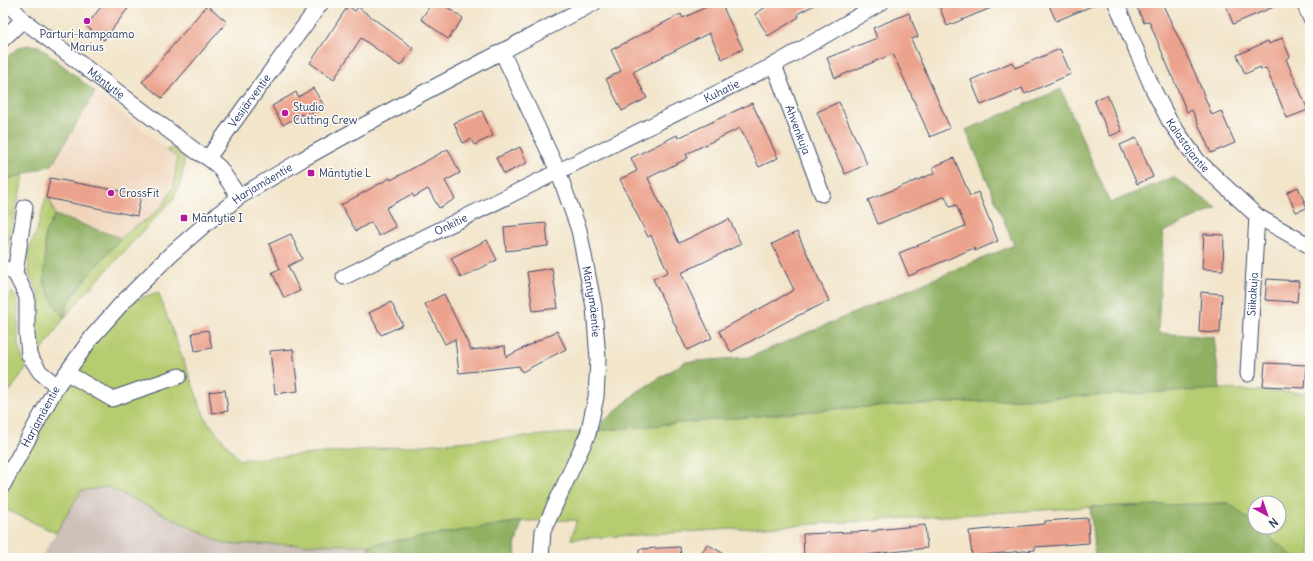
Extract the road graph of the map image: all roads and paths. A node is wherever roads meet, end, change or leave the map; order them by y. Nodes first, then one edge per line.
1 (10, 3) edge
2 (322, 3) edge
3 (594, 3) edge
4 (881, 3) edge
5 (1116, 3) edge
6 (1304, 3) edge
7 (1310, 17) edge
8 (23, 20) junction
9 (3, 39) edge
10 (502, 52) junction
11 (774, 65) junction
12 (208, 158) junction
13 (558, 171) junction
14 (822, 194) dead end
15 (239, 197) junction
16 (25, 207) dead end
17 (1257, 216) junction
18 (1310, 246) edge
19 (9, 271) edge
20 (344, 277) dead end
21 (67, 373) junction
22 (1248, 374) dead end
23 (179, 376) dead end
24 (57, 386) junction
25 (3, 484) edge
26 (541, 558) edge

1 - 8 street, Mäntytie
2 - 12 street, Vesijärventie
3 - 10 street, Harjamäentie
4 - 11 street, Kuhatie
5 - 17 street, Kalastajantie
6 - 7 street
8 - 9 street
8 - 12 street, Mäntytie
10 - 13 street, Mäntymäentie
10 - 15 street, Harjamäentie
11 - 13 street, Kuhatie
11 - 14 street, Ahvenkuja
12 - 15 street
13 - 20 street, Onkitie
13 - 26 street, Mäntymäentie
15 - 21 street, Harjamäentie
16 - 19 street
17 - 18 street, Kalastajantie
17 - 22 street, Siikakuja
19 - 24 street
21 - 23 street
21 - 24 street, Harjamäentie
24 - 25 street, Harjamäentie

